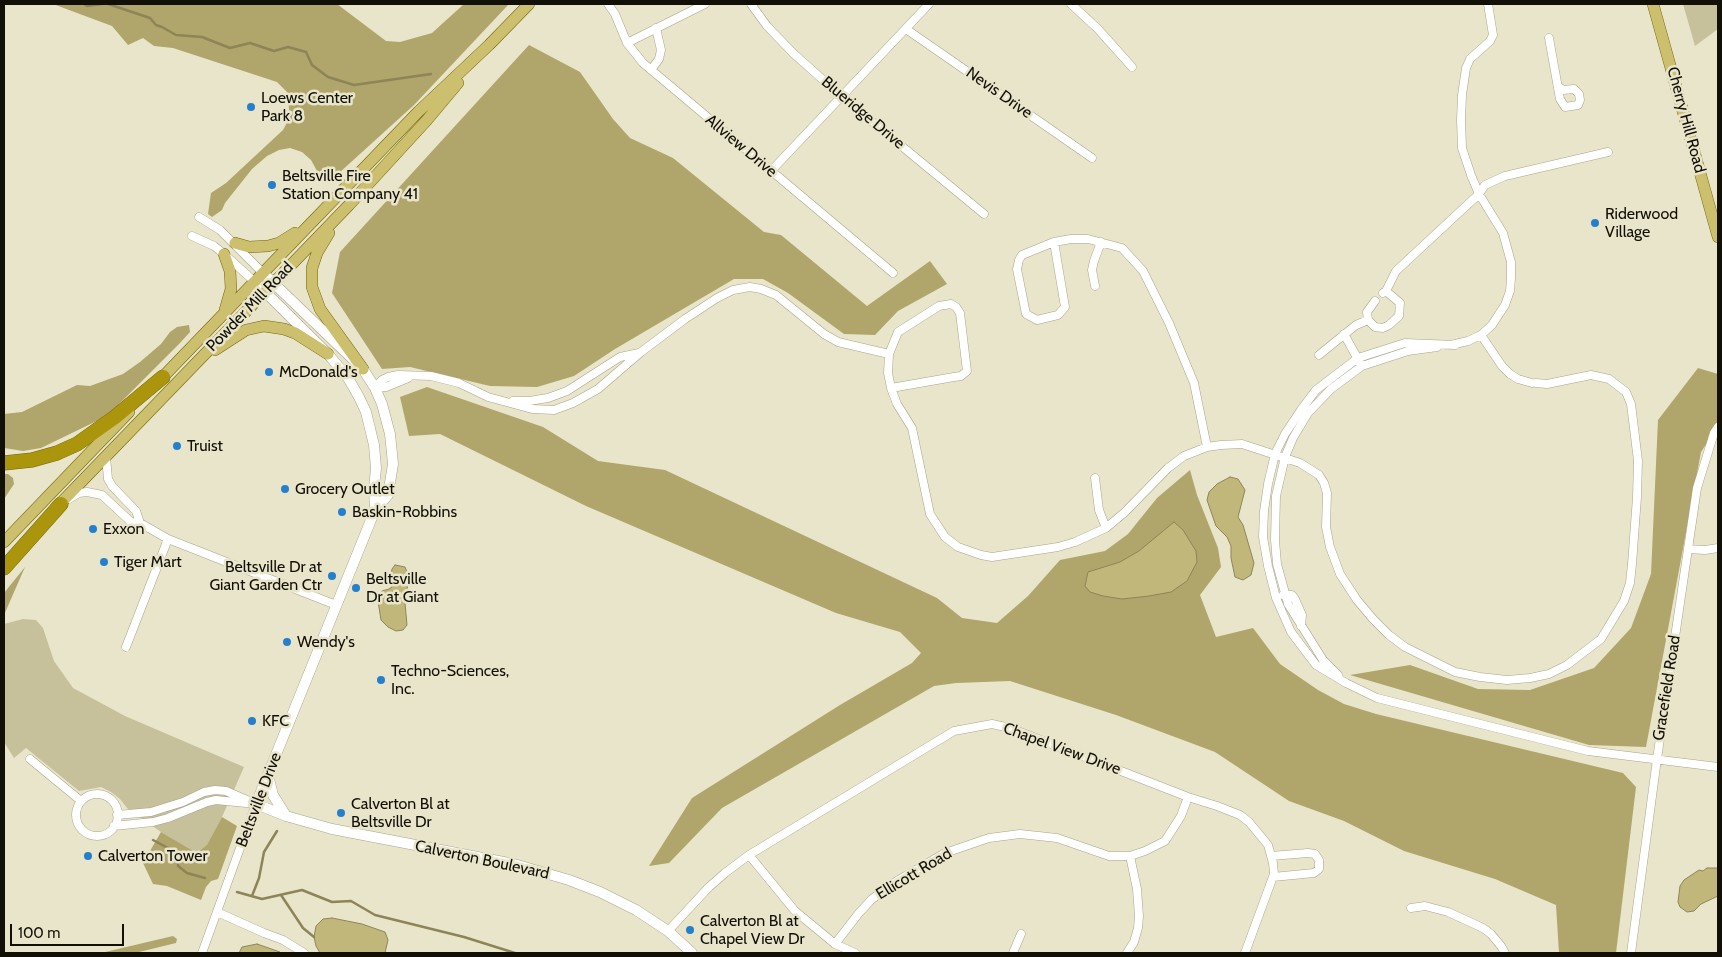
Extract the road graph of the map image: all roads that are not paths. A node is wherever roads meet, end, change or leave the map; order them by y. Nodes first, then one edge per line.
1 (530, 4) edge
2 (608, 4) edge
3 (705, 4) edge
4 (751, 4) edge
5 (929, 4) edge
6 (1071, 4) edge
7 (1488, 4) edge
8 (1653, 4) edge
9 (656, 28) junction
10 (906, 29) junction
11 (1549, 38) dead end
12 (627, 43) junction
13 (490, 46) junction
14 (1132, 67) dead end
15 (651, 70) junction
16 (1558, 86) dead end
17 (841, 96) junction
18 (1608, 152) dead end
19 (1092, 158) dead end
20 (771, 171) junction
21 (339, 194) junction
22 (1479, 194) junction
23 (349, 205) junction
24 (984, 214) dead end
25 (199, 217) dead end
26 (192, 236) dead end
27 (1718, 237) edge
28 (1054, 242) junction
29 (1101, 242) junction
30 (235, 243) junction
31 (224, 254) junction
32 (894, 273) dead end
33 (259, 278) junction
34 (273, 283) junction
35 (1095, 286) dead end
36 (264, 292) junction
37 (1375, 302) dead end
38 (224, 312) junction
39 (1368, 320) junction
40 (1344, 334) junction
41 (1481, 336) junction
42 (1455, 345) junction
43 (641, 352) junction
44 (328, 354) junction
45 (889, 354) junction
46 (1319, 355) dead end
47 (1358, 358) junction
48 (197, 362) junction
49 (1362, 366) junction
50 (363, 370) junction
51 (163, 377) junction
52 (375, 388) junction
53 (891, 388) junction
54 (567, 391) junction
55 (499, 400) junction
56 (572, 401) junction
57 (1718, 427) edge
58 (1206, 447) junction
59 (1275, 454) junction
60 (106, 457) junction
61 (1285, 457) junction
62 (4, 463) edge
63 (1095, 478) dead end
64 (60, 504) junction
65 (375, 510) junction
66 (140, 523) junction
67 (1106, 528) junction
68 (168, 539) junction
69 (4, 542) edge
70 (1718, 548) edge
71 (1688, 549) junction
72 (4, 563) edge
73 (4, 568) edge
74 (1285, 594) junction
75 (1276, 598) junction
76 (336, 605) junction
77 (1301, 626) junction
78 (1291, 632) junction
79 (126, 647) dead end
80 (1346, 683) junction
81 (30, 758) dead end
82 (1657, 759) junction
83 (1718, 767) edge
84 (268, 775) junction
85 (1188, 796) junction
86 (82, 801) junction
87 (183, 802) junction
88 (256, 804) junction
89 (186, 812) junction
90 (117, 815) junction
91 (286, 816) junction
92 (114, 826) junction
93 (749, 855) junction
94 (1130, 856) junction
95 (1271, 856) junction
96 (1273, 877) junction
97 (1410, 908) dead end
98 (217, 912) junction
99 (668, 931) junction
100 (1021, 934) dead end
101 (835, 944) junction
102 (202, 953) edge
103 (304, 953) edge
104 (692, 953) edge
105 (855, 953) edge
106 (1013, 953) edge
107 (1127, 953) edge
108 (1245, 953) edge
109 (1504, 953) edge
110 (1631, 953) edge

1 - 13 main road, Powder Mill Road
2 - 12 street, Allview Drive
3 - 9 street
4 - 17 street, Blueridge Drive
5 - 10 street
6 - 14 street
7 - 22 street
8 - 27 main road, Cherry Hill Road
9 - 12 street
9 - 15 street
10 - 17 street
10 - 19 street, Nevis Drive
11 - 16 street
12 - 15 street, Allview Drive
13 - 21 main road, Powder Mill Road
13 - 23 main road, Powder Mill Road
15 - 20 street, Allview Drive
17 - 20 street
17 - 24 street, Blueridge Drive
18 - 22 street
20 - 32 street, Allview Drive
21 - 30 main road
21 - 33 main road, Powder Mill Road
22 - 39 street
22 - 41 street
23 - 34 main road, Powder Mill Road
23 - 50 main road
25 - 30 street
26 - 31 street
28 - 28 street
28 - 29 street
29 - 35 street
29 - 58 street
30 - 33 street
31 - 33 street
31 - 38 main road
33 - 34 street, Beltsville Drive
33 - 36 street, Beltsville Drive
33 - 38 main road, Powder Mill Road
34 - 36 main road, Powder Mill Road
34 - 50 street, Beltsville Drive
36 - 44 street, Beltsville Drive
36 - 48 main road, Powder Mill Road
37 - 39 street
38 - 51 main road, Powder Mill Road
39 - 40 street
40 - 46 street
40 - 47 street
41 - 42 street
41 - 61 street
42 - 47 street
42 - 49 street
43 - 45 street
43 - 54 street
43 - 56 street
44 - 48 main road
44 - 65 street, Beltsville Drive
45 - 53 street
45 - 53 street
47 - 49 street
47 - 59 street
48 - 60 main road, Powder Mill Road
49 - 61 street
50 - 52 street, Beltsville Drive
51 - 62 highway
51 - 69 main road, Powder Mill Road
52 - 55 street
52 - 65 street, Beltsville Drive
53 - 67 street
54 - 55 street
54 - 56 street
55 - 56 street
57 - 71 street, Gracefield Road
58 - 59 street
58 - 67 street
59 - 61 street
59 - 75 street
60 - 64 main road, Powder Mill Road
60 - 66 street
61 - 74 street
63 - 67 street
64 - 66 street
64 - 72 main road, Powder Mill Road
64 - 73 highway
65 - 76 street, Beltsville Drive
66 - 68 street
68 - 76 street
68 - 79 street
70 - 71 street
71 - 82 street, Gracefield Road
74 - 75 street
74 - 77 street
75 - 78 street
76 - 84 street, Beltsville Drive
77 - 78 street
77 - 80 street
78 - 80 street
80 - 82 street
81 - 86 street
82 - 83 street
82 - 110 street, Gracefield Road
84 - 88 street, Beltsville Drive
84 - 91 street
85 - 93 street, Chapel View Drive
85 - 94 street, Ellicott Road
85 - 95 street, Chapel View Drive
86 - 90 street
86 - 92 street
87 - 88 street
87 - 89 street
87 - 90 street
88 - 89 street
88 - 91 street, Calverton Boulevard
88 - 98 street, Beltsville Drive
89 - 92 street
90 - 92 street
91 - 99 street, Calverton Boulevard
93 - 99 street, Chapel View Drive
93 - 101 street
94 - 101 street, Ellicott Road
94 - 107 street
95 - 96 street, Chapel View Drive
95 - 96 street
96 - 108 street, Chapel View Drive
97 - 109 street
98 - 102 street, Beltsville Drive
98 - 103 street
99 - 104 street, Calverton Boulevard
100 - 106 street
101 - 105 street

